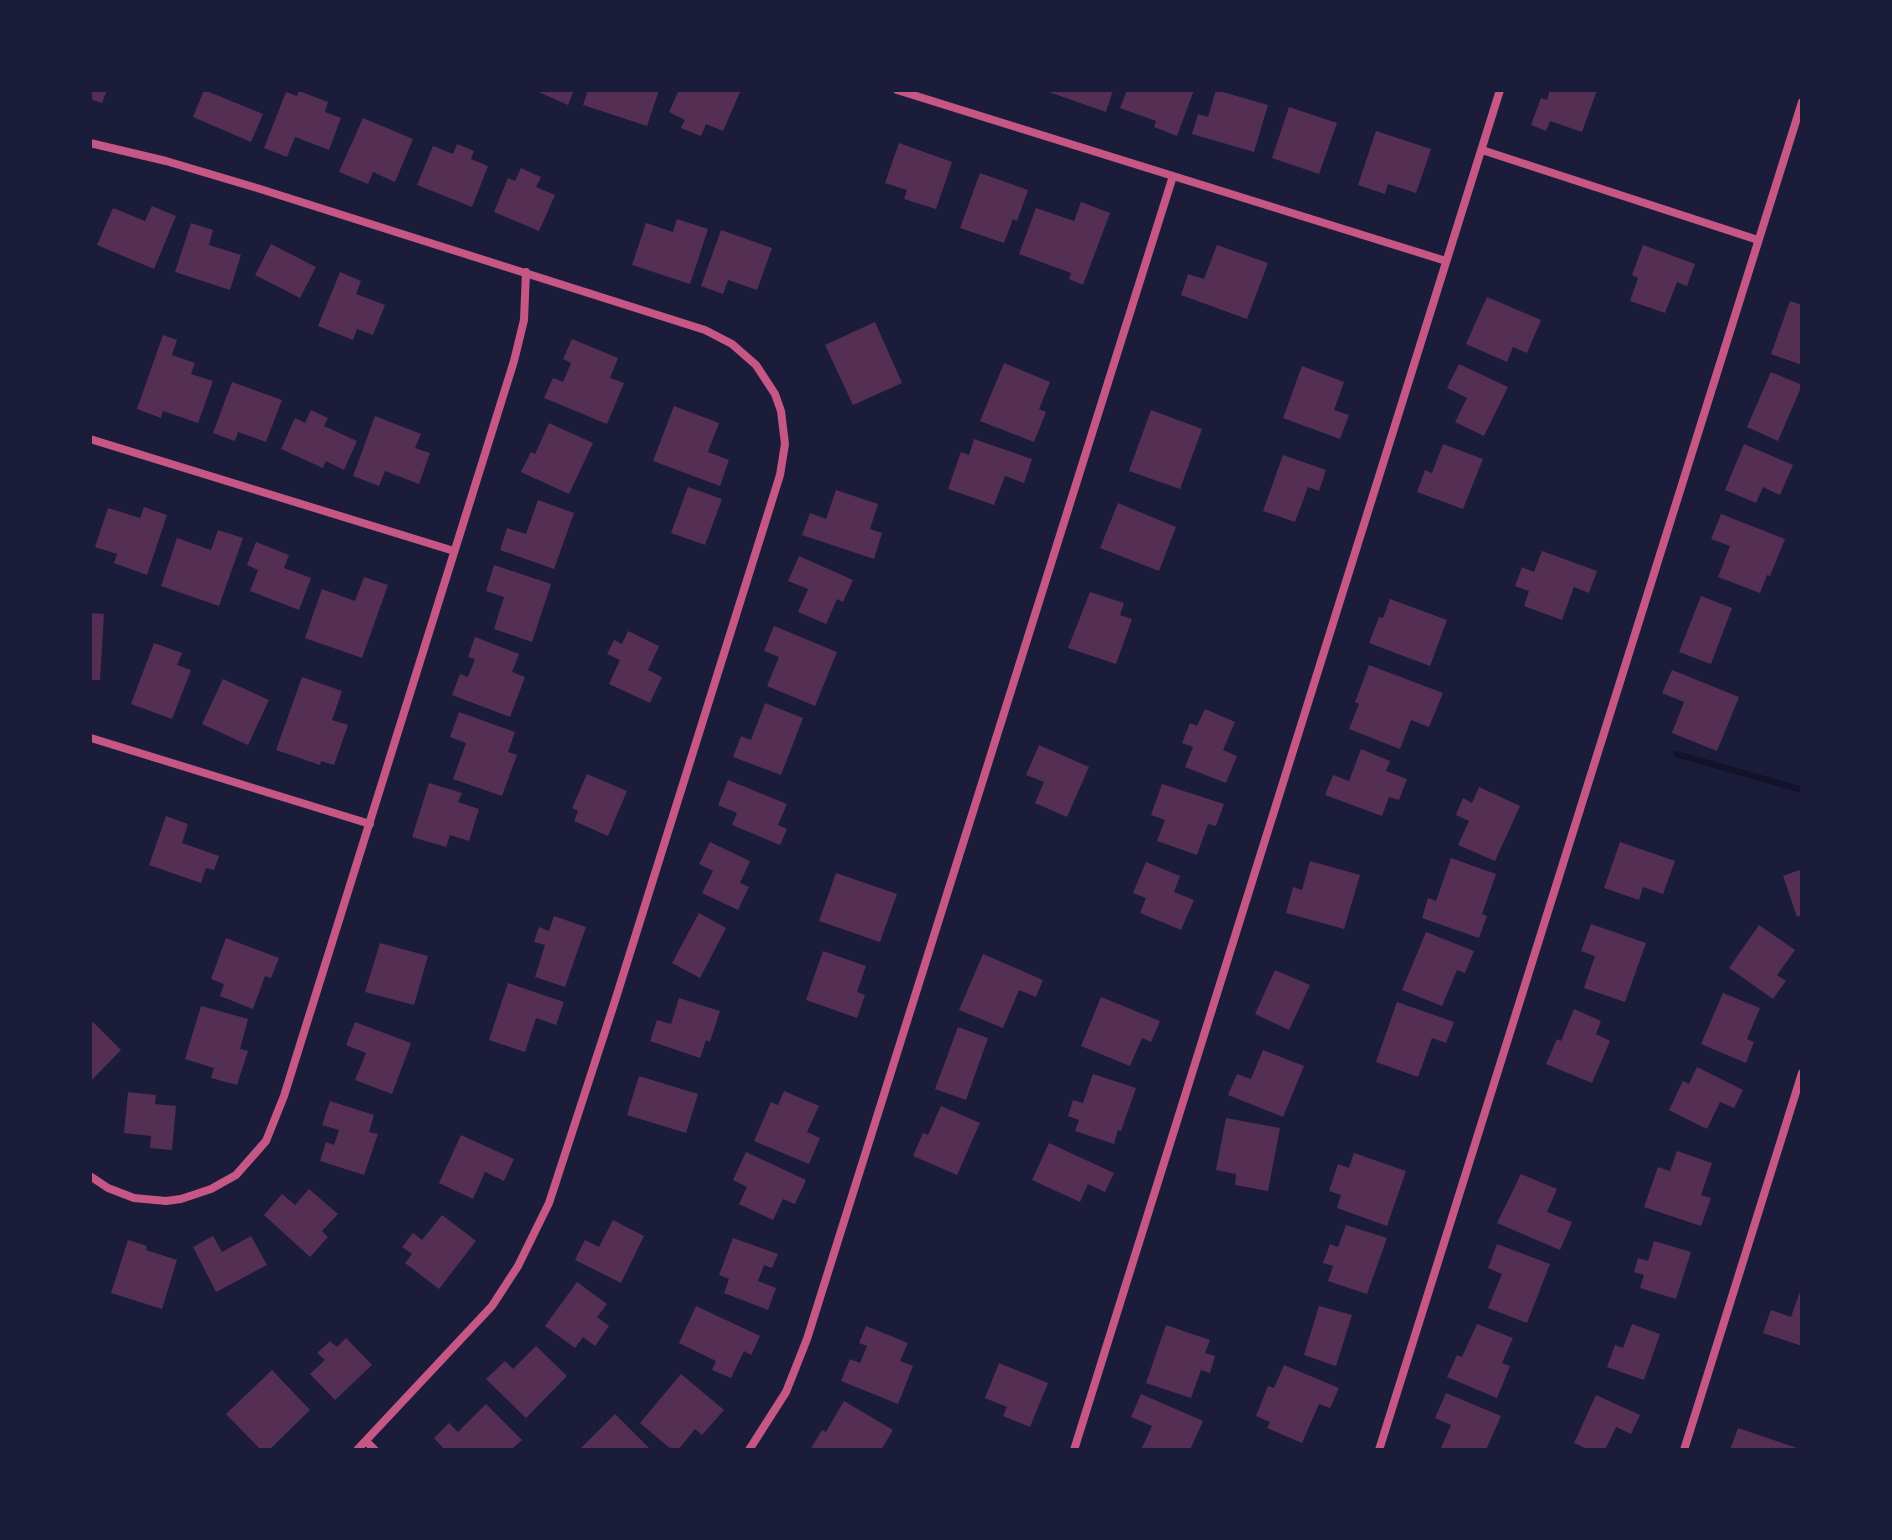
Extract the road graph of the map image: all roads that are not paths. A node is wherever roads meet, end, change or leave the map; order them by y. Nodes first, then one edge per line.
1 (897, 90) edge
2 (1500, 90) edge
3 (1802, 102) edge
4 (90, 143) edge
5 (1482, 150) junction
6 (1173, 176) junction
7 (1758, 240) junction
8 (1446, 261) junction
9 (526, 272) junction
10 (90, 439) edge
11 (454, 551) junction
12 (91, 738) edge
13 (370, 824) junction
14 (1802, 1073) edge
15 (90, 1176) edge
16 (366, 1441) junction
17 (357, 1450) edge
18 (375, 1450) edge
19 (749, 1450) edge
20 (1074, 1450) edge
21 (1379, 1450) edge
22 (1684, 1450) edge

1 - 6 street
2 - 5 street
3 - 7 street
4 - 9 street
5 - 7 street
5 - 8 street
6 - 8 street
6 - 19 street
7 - 21 street
8 - 20 street
9 - 11 street
9 - 16 street
10 - 11 street
11 - 13 street
12 - 13 street
13 - 15 street
14 - 22 street
16 - 17 street
16 - 18 street

